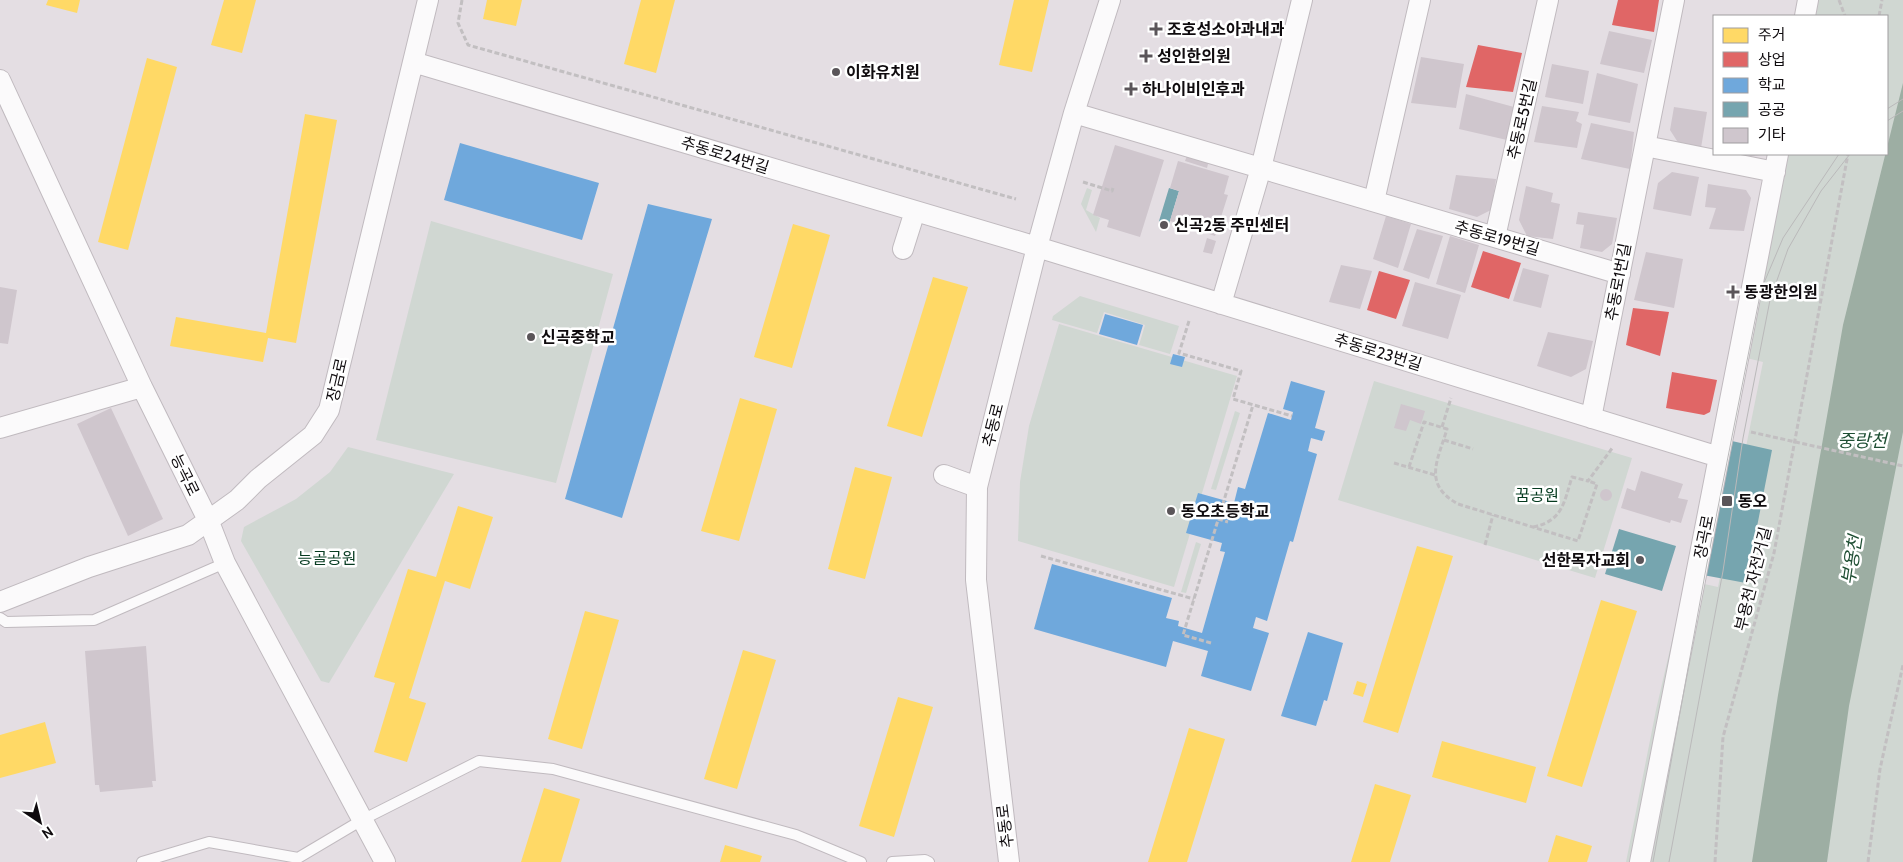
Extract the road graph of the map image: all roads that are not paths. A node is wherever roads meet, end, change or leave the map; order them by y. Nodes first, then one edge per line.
1 (428, 0) edge
2 (1110, 0) edge
3 (1302, 0) edge
4 (1420, 0) edge
5 (1548, 0) edge
6 (1674, 0) edge
7 (1808, 0) edge
8 (1805, 15) edge
9 (413, 62) junction
10 (0, 80) edge
11 (1074, 113) junction
12 (1645, 146) junction
13 (1713, 155) edge
14 (1714, 155) edge
15 (1776, 163) edge
16 (1262, 168) junction
17 (1374, 202) junction
18 (915, 211) junction
19 (1495, 237) junction
20 (1037, 248) junction
21 (903, 249) dead end
22 (1620, 274) junction
23 (1221, 304) junction
24 (142, 387) junction
25 (1591, 418) junction
26 (0, 428) edge
27 (1719, 457) junction
28 (944, 475) dead end
29 (977, 487) junction
30 (209, 522) junction
31 (225, 563) junction
32 (0, 602) edge
33 (0, 618) edge
34 (362, 820) junction
35 (142, 862) edge
36 (385, 862) edge
37 (861, 862) edge
38 (892, 862) edge
39 (929, 862) edge
40 (1010, 862) edge
41 (1640, 862) edge

1 - 9 street, 장금로
2 - 11 street, 추동로
3 - 16 street
4 - 17 street
5 - 19 street, 추동로5번길
6 - 12 street, 추동로1번길
7 - 8 street
9 - 18 street, 추동로24번길
9 - 30 street, 장금로
10 - 24 street, 능곡로
11 - 16 street, 추동로19번길
11 - 20 street, 추동로
12 - 13 street
12 - 22 street, 추동로1번길
14 - 15 street
15 - 27 street, 장곡로
16 - 17 street, 추동로19번길
16 - 23 street
17 - 19 street, 추동로19번길
18 - 20 street, 추동로24번길
18 - 21 street
19 - 22 street, 추동로19번길
20 - 23 street, 추동로23번길
20 - 29 street, 추동로
22 - 25 street, 추동로1번길
23 - 25 street, 추동로23번길
24 - 26 street
24 - 30 street, 능곡로
25 - 27 street, 추동로23번길
27 - 41 street, 장곡로
28 - 29 street
29 - 40 street, 추동로
30 - 31 street, 능곡로
30 - 32 street, 장금로
31 - 33 lane
31 - 34 street, 능곡로
34 - 35 lane
34 - 36 street, 능곡로
34 - 37 lane
38 - 39 lane

